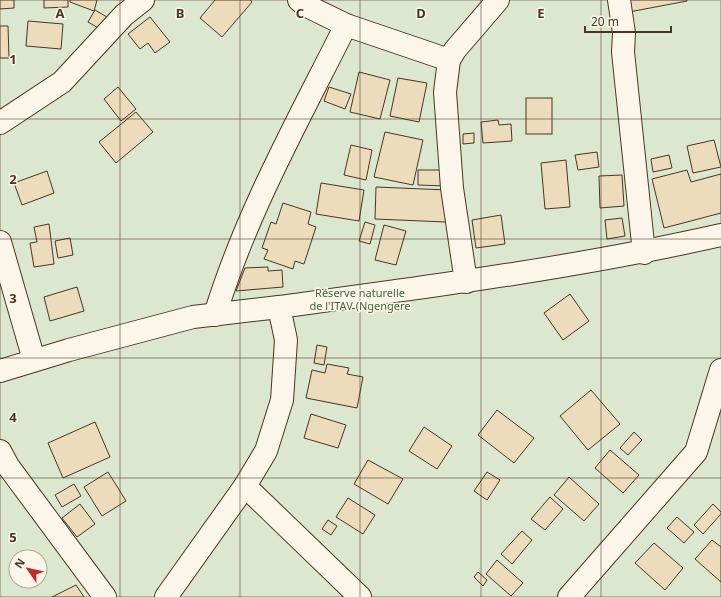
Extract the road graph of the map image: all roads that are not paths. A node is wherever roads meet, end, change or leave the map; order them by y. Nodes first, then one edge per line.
1 (143, 0) edge
2 (299, 0) edge
3 (498, 0) edge
4 (619, 0) edge
5 (346, 25) junction
6 (449, 60) junction
7 (0, 123) edge
8 (721, 235) edge
9 (0, 242) edge
10 (644, 252) junction
11 (466, 282) junction
12 (280, 307) junction
13 (215, 315) junction
14 (34, 360) junction
15 (721, 370) edge
16 (0, 371) edge
17 (0, 451) edge
18 (245, 486) junction
19 (105, 597) edge
20 (166, 597) edge
21 (360, 597) edge
22 (569, 597) edge

1 - 7 street
2 - 5 street
3 - 6 street
4 - 10 street
5 - 6 street
5 - 13 street
6 - 11 street
8 - 10 street
9 - 14 street
10 - 11 street
11 - 12 street
12 - 13 street
12 - 18 street
13 - 14 street
14 - 16 street
15 - 22 street
17 - 19 street
18 - 20 street
18 - 21 street

